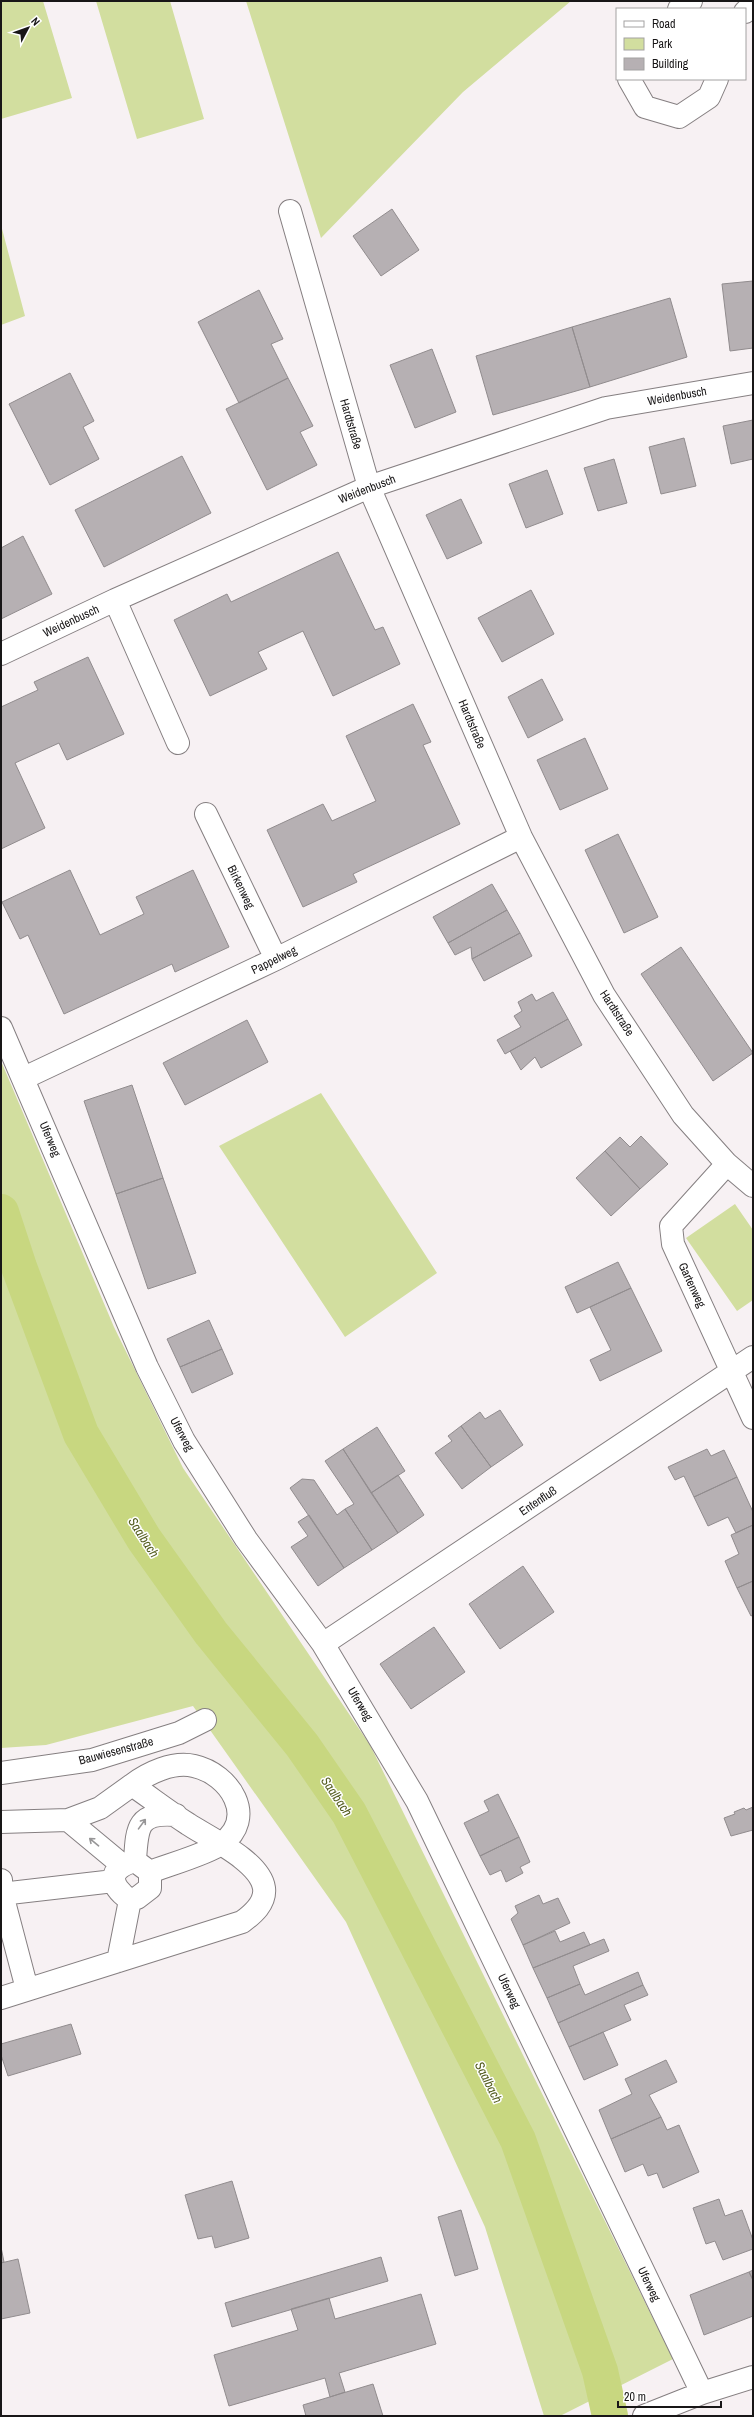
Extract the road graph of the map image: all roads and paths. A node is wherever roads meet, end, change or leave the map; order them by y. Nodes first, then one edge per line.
1 (691, 1) edge
2 (680, 8) edge
3 (630, 80) edge
4 (717, 80) edge
5 (290, 211) dead end
6 (753, 382) edge
7 (369, 487) junction
8 (115, 600) junction
9 (1, 654) edge
10 (178, 743) dead end
11 (206, 814) dead end
12 (521, 837) junction
13 (276, 959) junction
14 (1, 1028) edge
15 (24, 1078) junction
16 (727, 1164) junction
17 (753, 1186) edge
18 (753, 1358) edge
19 (732, 1372) junction
20 (753, 1418) edge
21 (323, 1644) junction
22 (205, 1720) dead end
23 (1, 1773) edge
24 (132, 1785) junction
25 (176, 1815) junction
26 (68, 1820) junction
27 (1, 1822) edge
28 (221, 1844) junction
29 (130, 1870) junction
30 (1, 1889) edge
31 (130, 1900) junction
32 (118, 1961) junction
33 (27, 1989) junction
34 (1, 1998) edge
35 (753, 2377) edge
36 (702, 2393) junction
37 (655, 2414) edge

1 - 2 street
3 - 4 street
5 - 7 street, Hardtstraße
6 - 7 street, Weidenbusch
7 - 8 street, Weidenbusch
7 - 12 street, Hardtstraße
8 - 9 street, Weidenbusch
8 - 10 street
11 - 13 street, Birkenweg
12 - 13 street, Pappelweg
12 - 16 street, Hardtstraße
13 - 15 street, Pappelweg
14 - 15 street, Uferweg
15 - 21 street, Uferweg
16 - 17 street, Hardtstraße
16 - 19 street, Gartenweg
18 - 19 street, Entenfluß
19 - 20 street, Gartenweg
19 - 21 street, Entenfluß
21 - 36 street, Uferweg
22 - 23 street, Bauwiesenstraße
24 - 25 street
24 - 26 street
24 - 28 street
25 - 28 street
29 -> 25 street
26 - 27 street
29 -> 26 street
28 - 29 street
28 - 32 street
29 - 30 street
29 - 31 street
29 - 31 street
30 - 33 street
31 - 32 street
32 - 33 street
33 - 34 street
35 - 36 street
36 - 37 street

